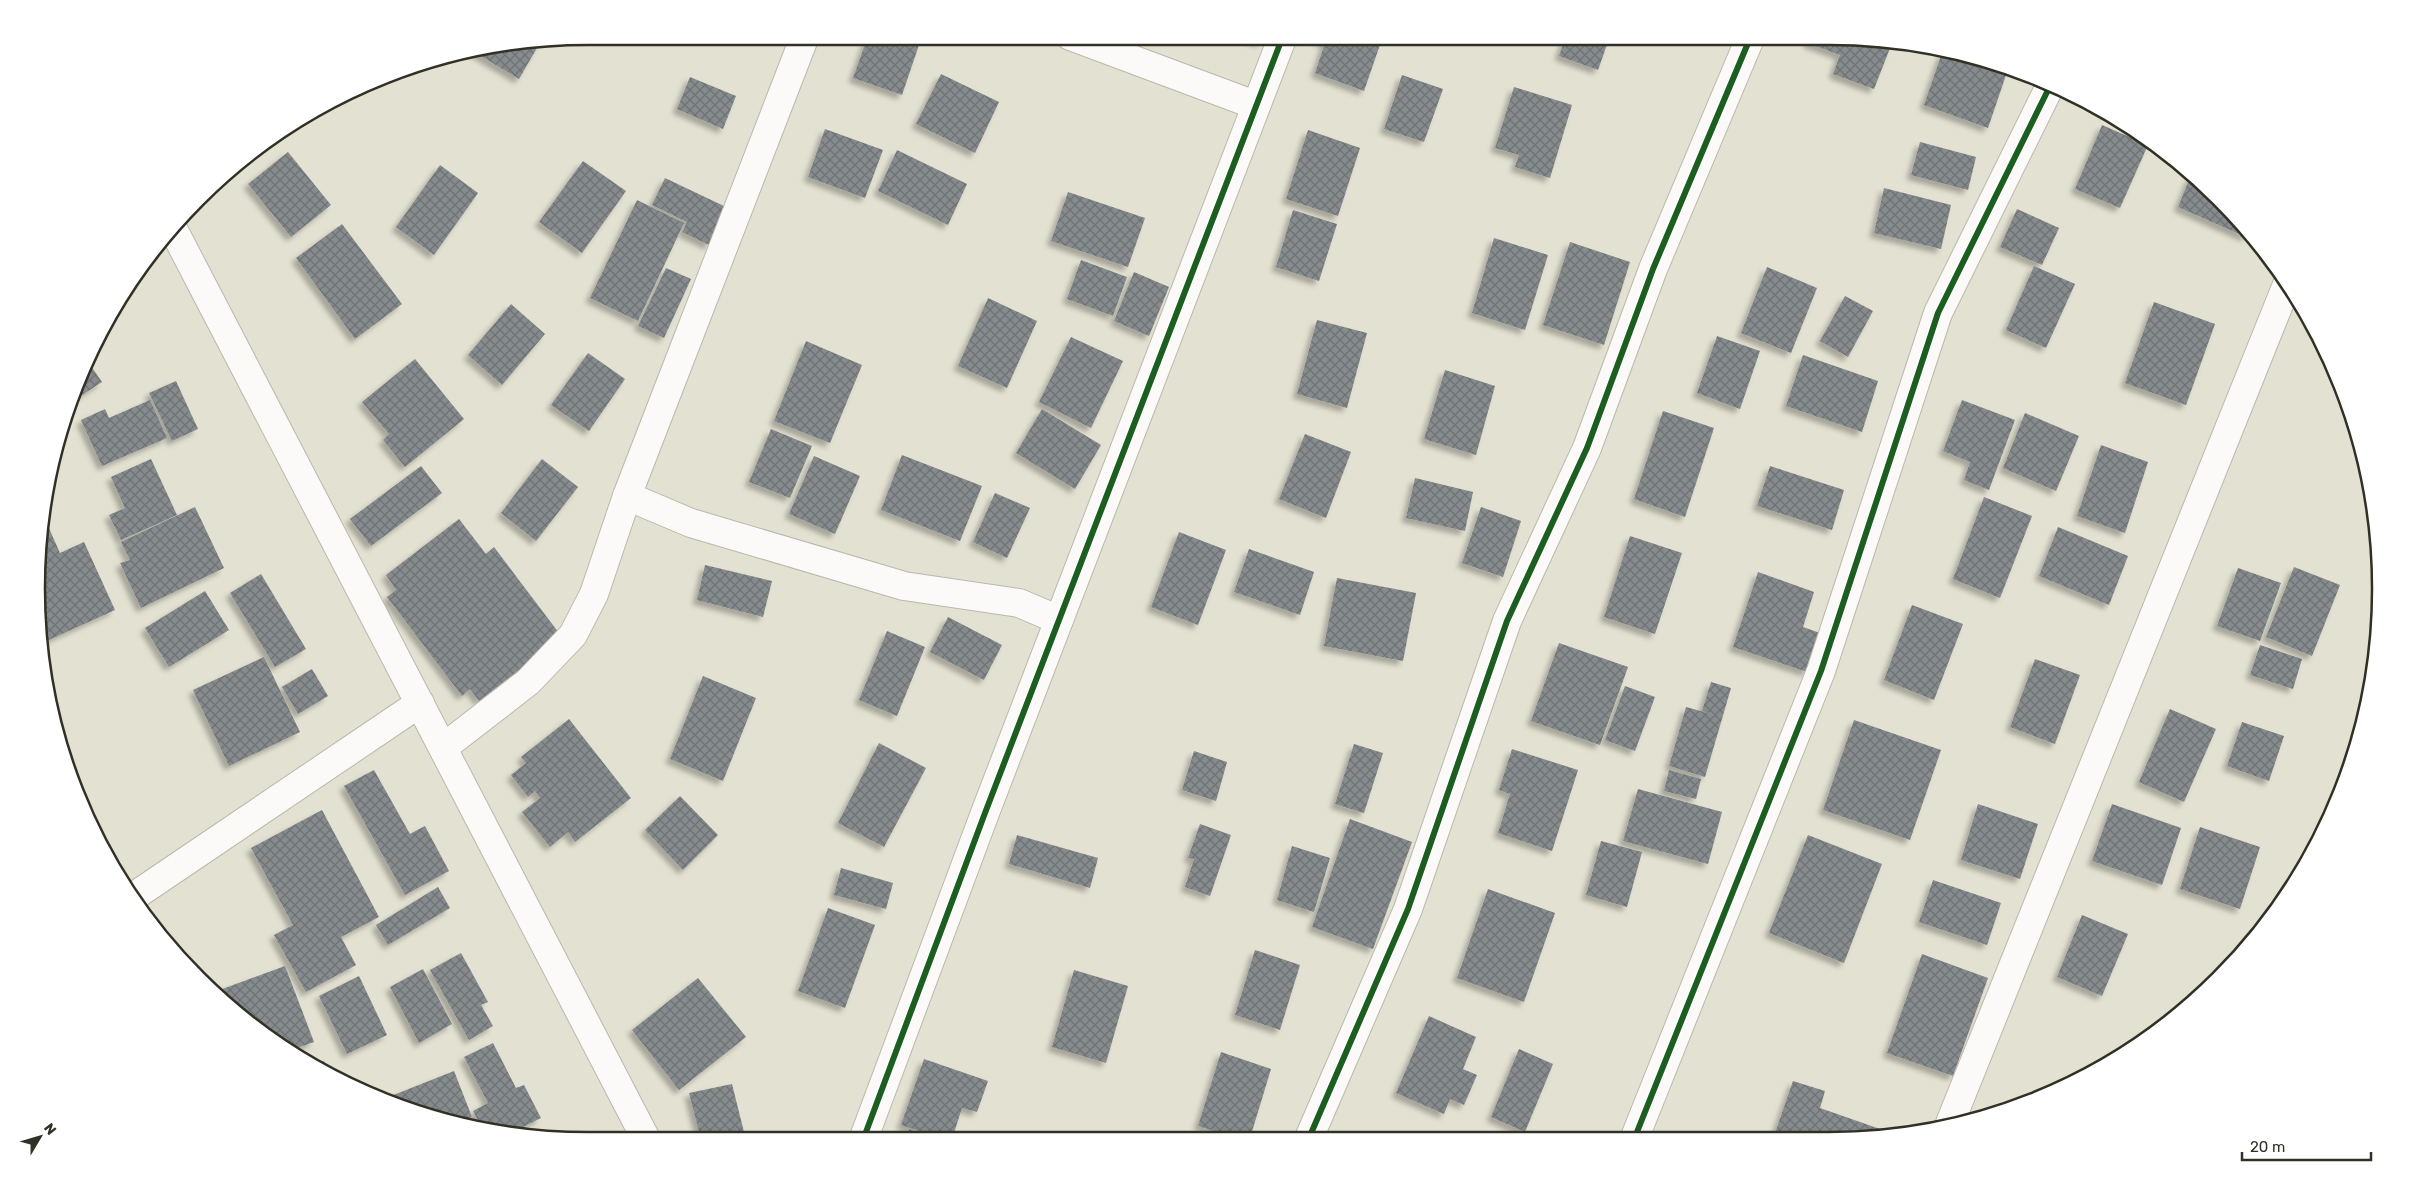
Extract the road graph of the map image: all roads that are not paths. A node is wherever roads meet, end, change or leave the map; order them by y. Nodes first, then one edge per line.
1 (802, 45) edge
2 (1094, 45) edge
3 (1279, 45) edge
4 (1747, 45) edge
5 (2047, 91) edge
6 (1255, 105) junction
7 (176, 235) edge
8 (2284, 293) edge
9 (627, 496) junction
10 (1059, 620) junction
11 (420, 703) junction
12 (444, 747) junction
13 (139, 893) edge
14 (1952, 1117) edge
15 (643, 1132) edge
16 (866, 1132) edge
17 (1312, 1132) edge
18 (1637, 1132) edge

1 - 9 main road
2 - 6 main road
3 - 6 main road
4 - 17 main road
5 - 18 main road
6 - 10 main road
7 - 11 main road
8 - 14 main road
9 - 10 main road
9 - 12 main road
10 - 16 main road
11 - 12 main road
11 - 13 main road
12 - 15 main road

